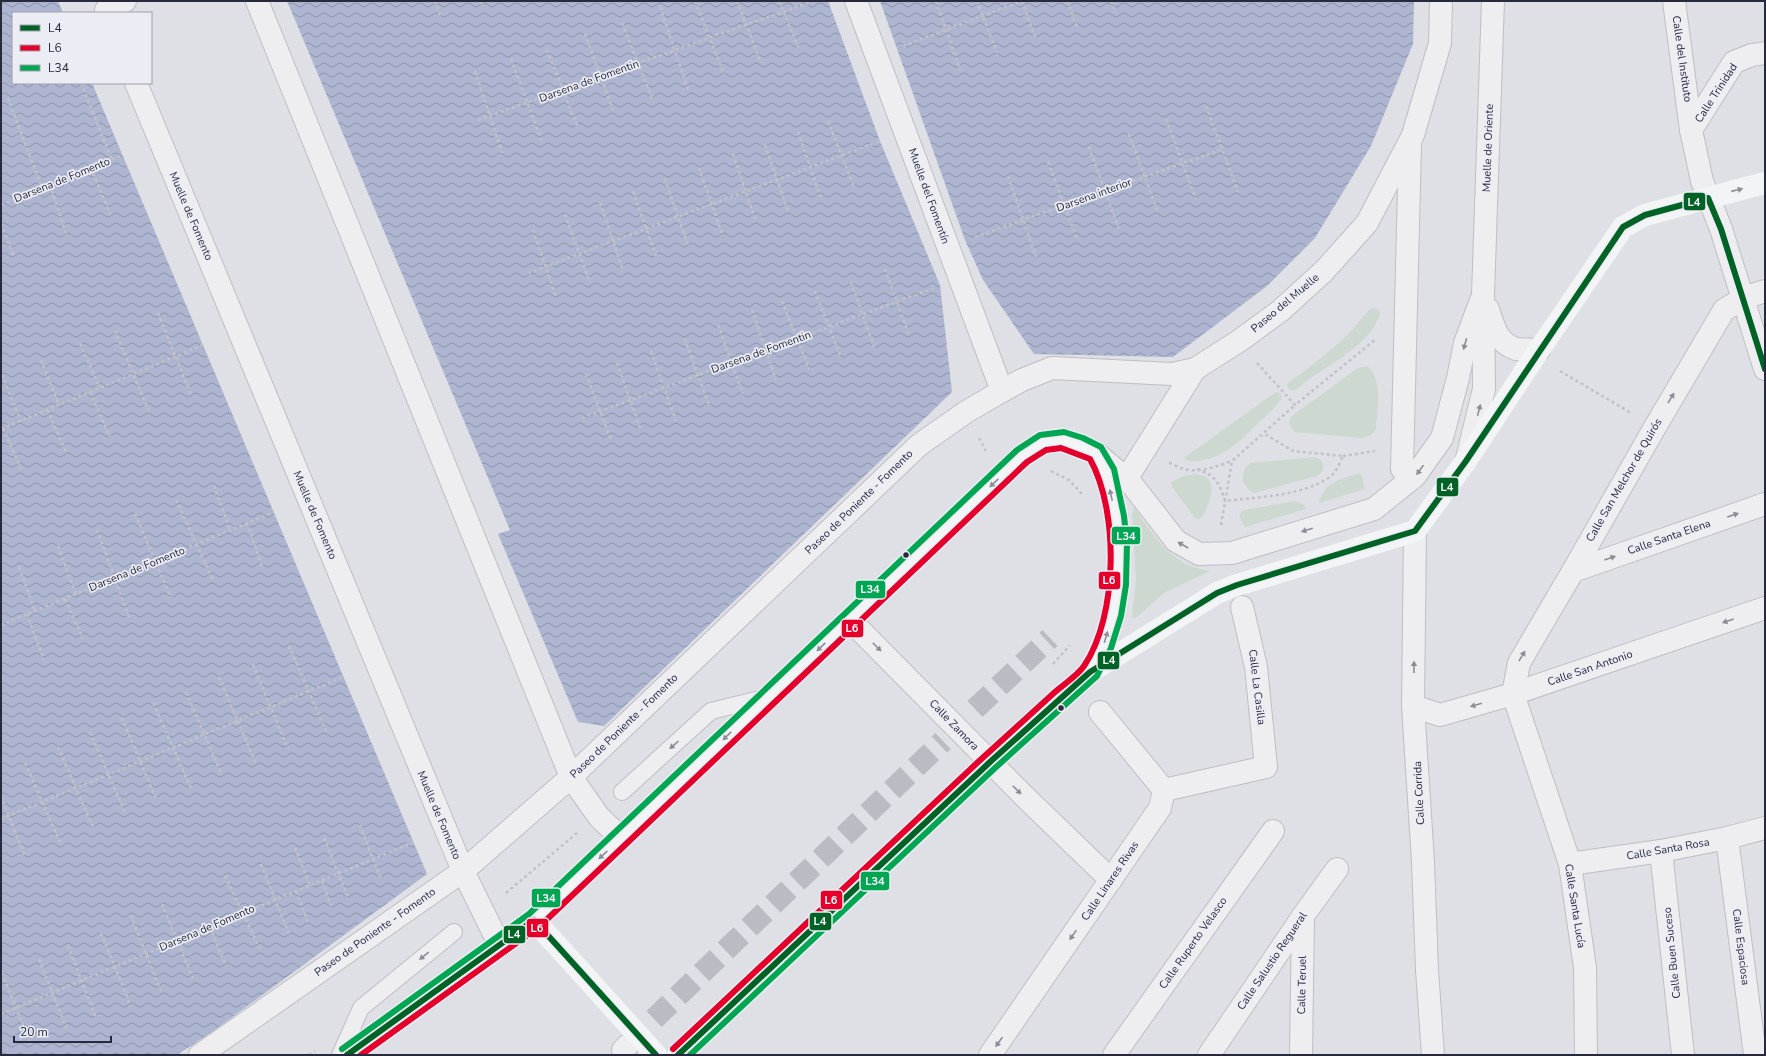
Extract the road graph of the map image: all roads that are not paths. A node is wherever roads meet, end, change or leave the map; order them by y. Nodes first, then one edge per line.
1 (125, 1) edge
2 (257, 1) edge
3 (856, 1) edge
4 (1441, 1) edge
5 (1493, 1) edge
6 (1674, 1) edge
7 (107, 12) edge
8 (1765, 52) edge
9 (136, 84) edge
10 (1691, 130) junction
11 (1410, 139) junction
12 (1765, 183) edge
13 (1708, 198) junction
14 (1765, 291) edge
15 (1483, 294) junction
16 (1744, 298) junction
17 (1539, 350) junction
18 (1195, 369) junction
19 (1765, 369) edge
20 (1002, 391) junction
21 (966, 412) joint
22 (1096, 453) junction
23 (1466, 461) junction
24 (1402, 469) dead end
25 (1132, 470) dead end
26 (1765, 504) edge
27 (1415, 531) junction
28 (1573, 570) junction
29 (1242, 607) dead end
30 (1765, 608) edge
31 (850, 620) junction
32 (1090, 672) junction
33 (1513, 694) junction
34 (768, 697) junction
35 (1414, 706) junction
36 (1100, 712) dead end
37 (990, 762) junction
38 (571, 777) junction
39 (1164, 790) junction
40 (622, 792) dead end
41 (1765, 828) edge
42 (1273, 831) dead end
43 (621, 838) junction
44 (1727, 838) junction
45 (1662, 851) junction
46 (1570, 864) junction
47 (1337, 869) dead end
48 (463, 871) junction
49 (1111, 880) junction
50 (1303, 916) junction
51 (534, 920) junction
52 (454, 932) dead end
53 (500, 946) junction
54 (200, 1055) edge
55 (340, 1055) edge
56 (347, 1055) edge
57 (656, 1055) edge
58 (678, 1055) edge
59 (990, 1055) edge
60 (1114, 1055) edge
61 (1209, 1055) edge
62 (1301, 1055) edge
63 (1433, 1055) edge
64 (1586, 1055) edge
65 (1683, 1055) edge
66 (1755, 1055) edge

1 - 7 street
2 - 38 street
3 - 20 street, Muelle del Fomentín
4 - 11 street, Paseo del Muelle
5 - 15 street, Muelle de Oriente
6 - 10 street, Calle del Instituto
8 - 10 street, Calle Trinidad
9 - 48 street, Muelle de Fomento
10 - 13 street, Calle del Instituto
11 - 18 street, Paseo del Muelle
11 - 24 street
13 -> 12 street
13 - 16 street, Calle del Instituto
13 - 17 street
14 - 16 street, Calle San Melchor de Quirós
15 - 17 street, Muelle de Oriente
15 -> 22 street, Muelle de Oriente
23 -> 15 street, Muelle de Oriente
16 - 19 street, Calle del Instituto
28 -> 16 street, Calle San Melchor de Quirós
17 - 23 street
18 - 20 street, Paseo del Muelle
18 - 25 street
20 - 21 street, Paseo del Muelle
21 - 38 street, Paseo de Poniente - Fomento
22 -> 31 street
32 -> 22 street
23 - 27 street
28 -> 26 street, Calle Santa Elena
27 - 32 street
35 -> 27 street, Calle Corrida
33 -> 28 street, Calle San Melchor de Quirós
29 - 39 street, Calle La Casilla
30 -> 33 street, Calle San Antonio
31 -> 34 street
31 -> 37 street, Calle Zamora
32 - 37 street
33 -> 35 street, Calle San Antonio
33 - 46 street, Calle Santa Lucía
34 -> 40 lane
34 -> 43 street
35 - 63 street, Calle Corrida
36 - 39 street
37 -> 49 street, Calle Zamora
37 - 58 street
38 - 43 street
38 - 48 street, Paseo de Poniente - Fomento
39 - 49 street, Calle Linares Rivas
41 - 44 street, Calle Santa Rosa
42 - 60 street, Calle Ruperto Velasco
43 -> 51 street
44 - 45 street, Calle Santa Rosa
44 - 66 street, Calle Espaciosa
45 - 46 street, Calle Santa Rosa
45 - 65 street, Calle Buen Suceso
46 - 64 street, Calle Santa Lucía
47 - 50 street, Calle Salustio Regueral
48 - 53 street, Muelle de Fomento
48 - 54 street, Paseo de Poniente - Fomento
49 -> 59 street, Calle Linares Rivas
50 - 61 street, Calle Salustio Regueral
50 - 62 street, Calle Teruel
51 - 53 street
51 - 57 street
52 -> 55 lane
53 - 56 street

